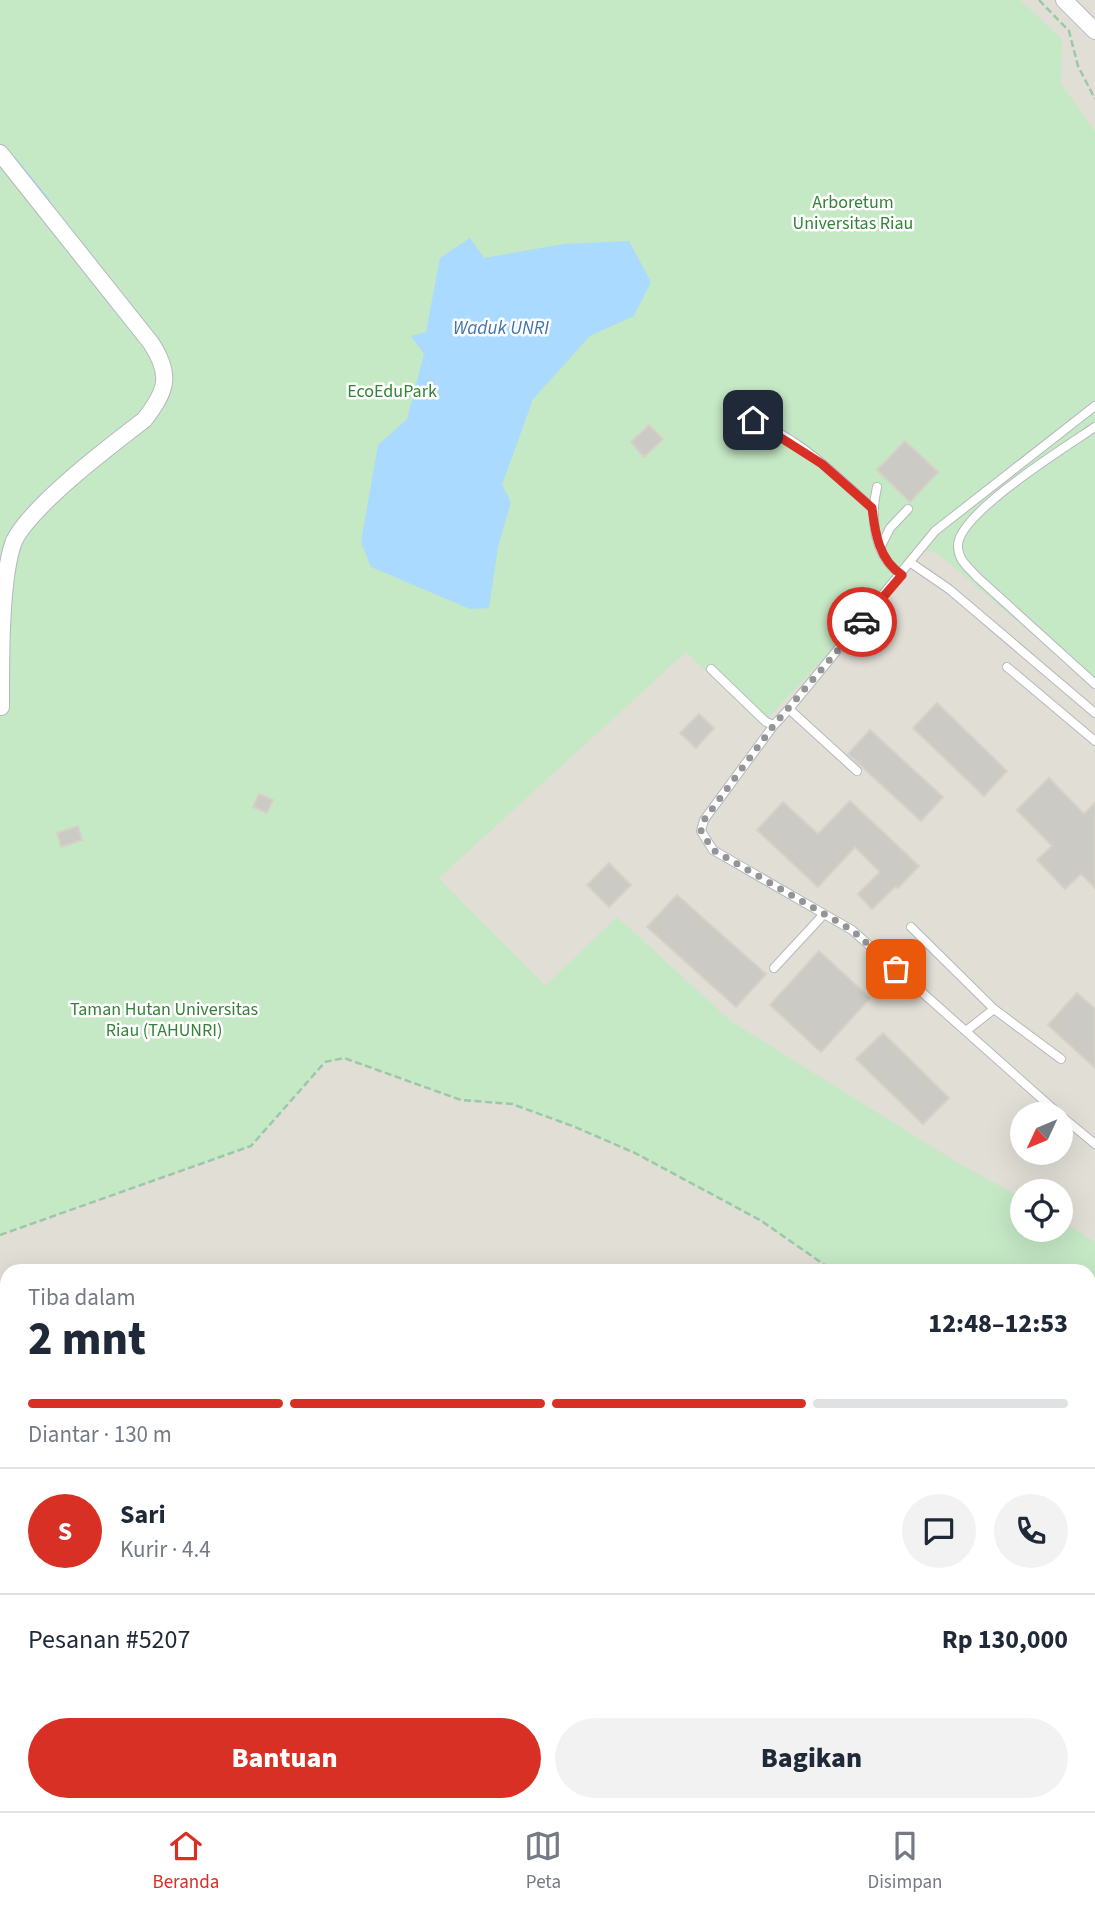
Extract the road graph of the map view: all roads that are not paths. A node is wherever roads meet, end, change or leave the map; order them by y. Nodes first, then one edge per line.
1 (1063, 0) edge
2 (1095, 31) edge
3 (0, 153) edge
4 (1095, 406) edge
5 (733, 416) dead end
6 (1095, 428) edge
7 (877, 487) dead end
8 (872, 508) junction
9 (908, 509) dead end
10 (880, 548) junction
11 (911, 563) junction
12 (902, 575) junction
13 (1007, 667) dead end
14 (711, 669) dead end
15 (1095, 684) edge
16 (1, 707) edge
17 (789, 709) junction
18 (1095, 713) edge
19 (774, 725) junction
20 (1095, 741) edge
21 (858, 771) dead end
22 (824, 914) junction
23 (911, 927) dead end
24 (774, 968) dead end
25 (994, 1009) junction
26 (966, 1031) junction
27 (1061, 1059) dead end
28 (1045, 1102) edge
29 (1073, 1126) edge
30 (1095, 1144) edge

1 - 2 street
3 - 16 street
4 - 11 lane
5 - 8 lane
6 - 15 lane
7 - 8 lane
8 - 10 lane
9 - 10 lane
10 - 12 lane
11 - 12 lane
11 - 18 lane
12 - 17 lane
13 - 20 lane
14 - 19 lane
17 - 19 lane
17 - 21 lane
19 - 22 lane
22 - 24 lane
22 - 26 lane
23 - 25 lane
25 - 26 lane
25 - 27 lane
26 - 28 lane
29 - 30 lane

